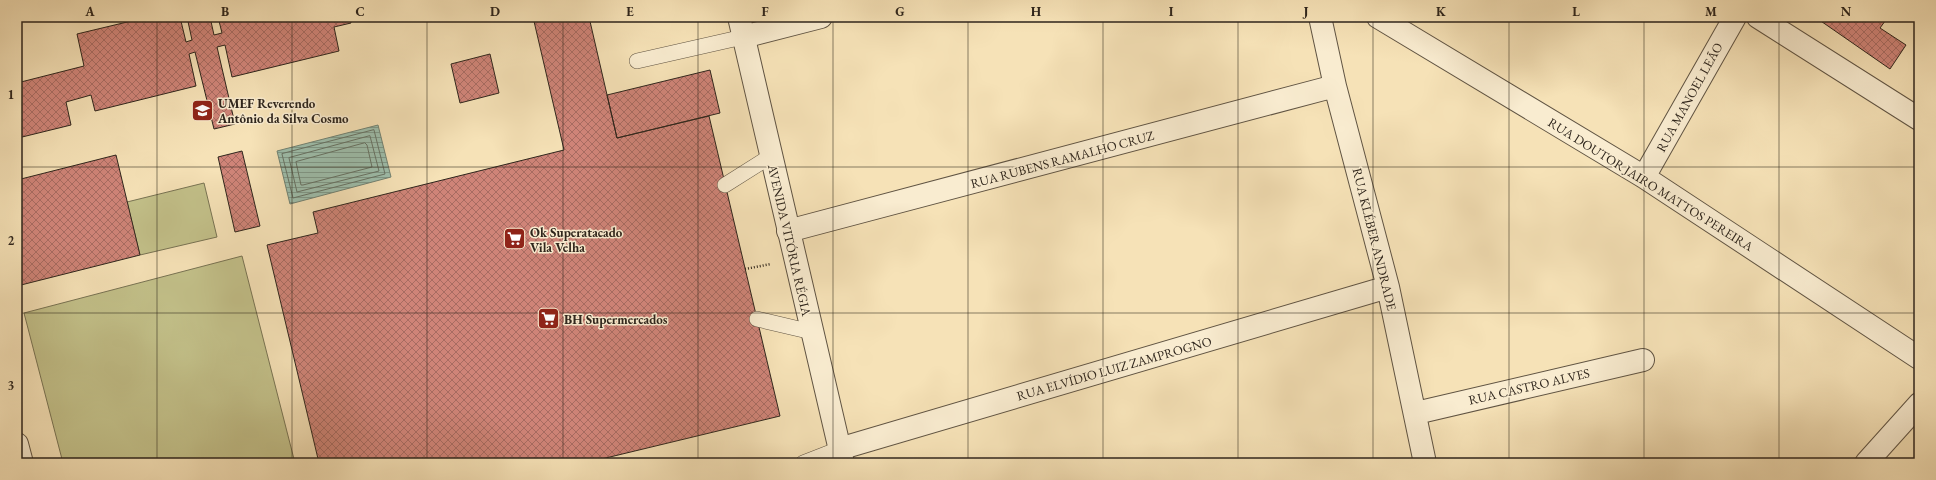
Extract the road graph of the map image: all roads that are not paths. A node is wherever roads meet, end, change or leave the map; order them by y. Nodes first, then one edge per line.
1 (821, 17) edge
2 (1320, 17) edge
3 (1378, 17) edge
4 (1735, 17) edge
5 (1758, 17) edge
6 (741, 27) edge
7 (637, 61) dead end
8 (1335, 86) junction
9 (1919, 118) edge
10 (771, 156) junction
11 (1644, 177) junction
12 (725, 185) dead end
13 (788, 231) junction
14 (1388, 287) junction
15 (757, 318) dead end
16 (812, 332) junction
17 (1919, 358) edge
18 (1643, 360) dead end
19 (1919, 404) edge
20 (1416, 413) junction
21 (17, 444) edge
22 (841, 456) edge
23 (22, 463) edge
24 (804, 463) edge
25 (1425, 463) edge
26 (1866, 463) edge

1 - 6 street
2 - 8 street, RUA KLÉBER ANDRADE
3 - 11 street, RUA DOUTOR JAIRO MATTOS PEREIRA
4 - 11 street, RUA MANOEL LEÃO
5 - 9 street
6 - 7 lane
6 - 10 street, AVENIDA VITÓRIA RÉGIA
8 - 13 street, RUA RUBENS RAMALHO CRUZ
8 - 14 street, RUA KLÉBER ANDRADE
10 - 12 lane
10 - 13 street, AVENIDA VITÓRIA RÉGIA
11 - 17 street, RUA DOUTOR JAIRO MATTOS PEREIRA
13 - 16 street, AVENIDA VITÓRIA RÉGIA
14 - 20 street, RUA KLÉBER ANDRADE
14 - 22 street, RUA ELVÍDIO LUIZ ZAMPROGNO
15 - 16 lane
16 - 22 street, AVENIDA VITÓRIA RÉGIA
18 - 20 street, RUA CASTRO ALVES
19 - 26 street
20 - 25 street, RUA KLÉBER ANDRADE
21 - 23 street
22 - 24 lane

